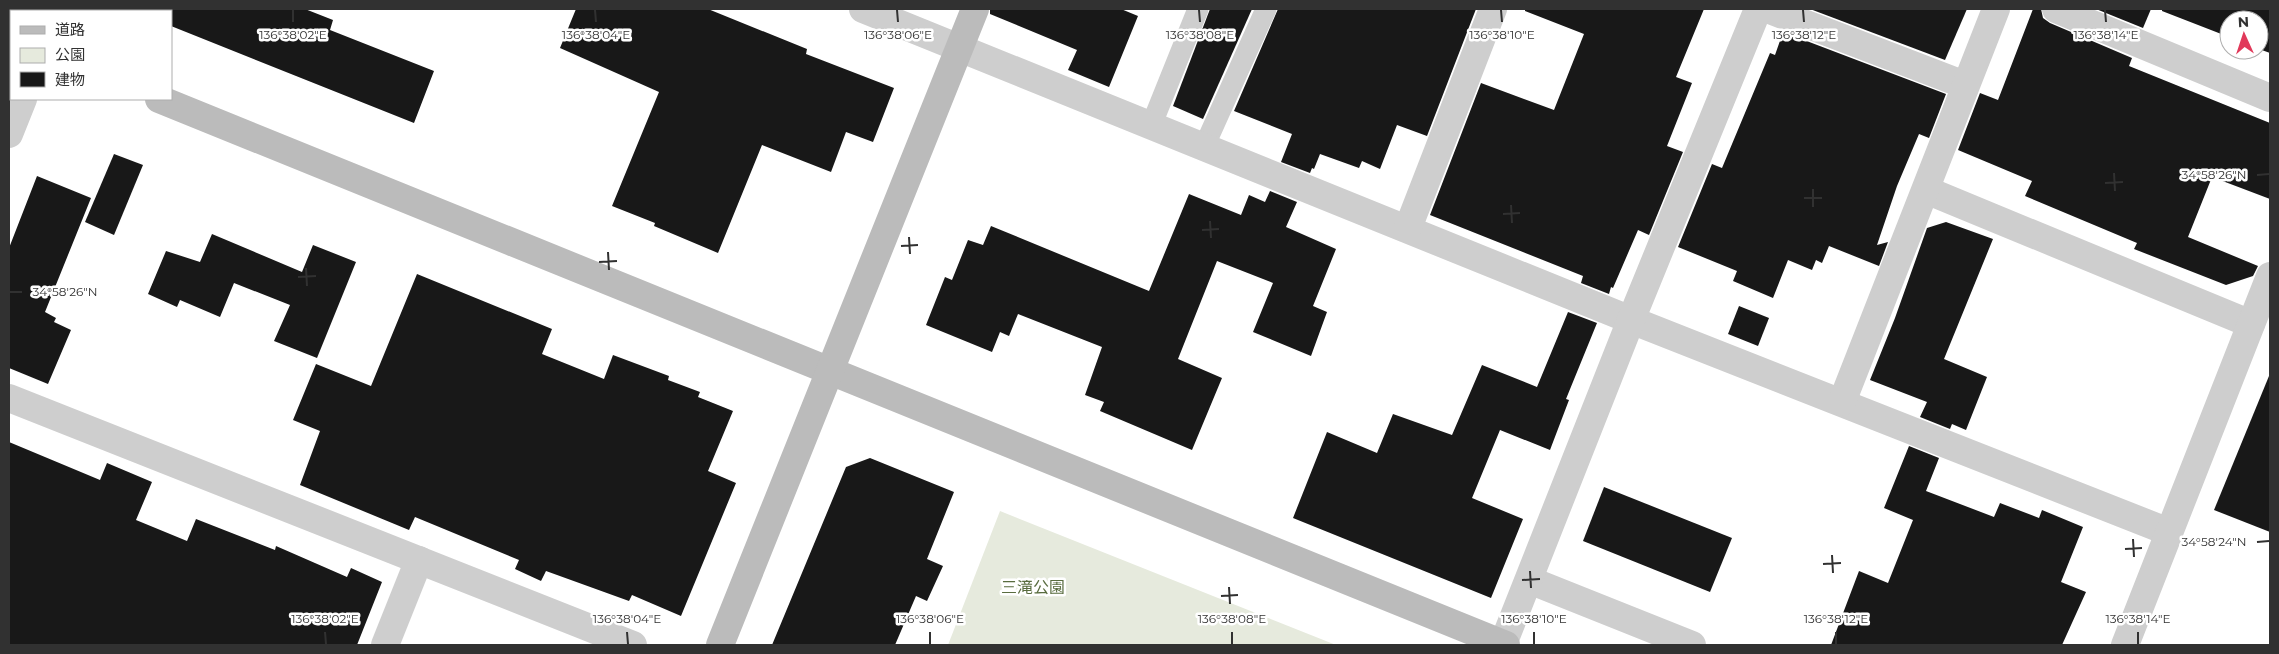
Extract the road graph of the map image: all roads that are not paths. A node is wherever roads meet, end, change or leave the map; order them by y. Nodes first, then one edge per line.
1 (863, 9) edge
2 (975, 9) edge
3 (1198, 9) edge
4 (1266, 9) edge
5 (1493, 9) edge
6 (1758, 9) edge
7 (1767, 9) edge
8 (1996, 9) edge
9 (2056, 9) edge
10 (960, 48) junction
11 (1966, 85) junction
12 (2270, 98) edge
13 (23, 100) edge
14 (161, 100) edge
15 (1152, 126) junction
16 (9, 134) edge
17 (1204, 147) junction
18 (1926, 190) junction
19 (1408, 228) junction
20 (2270, 276) edge
21 (1631, 320) junction
22 (2251, 324) junction
23 (830, 372) junction
24 (9, 398) edge
25 (1842, 402) junction
26 (2169, 532) junction
27 (419, 560) junction
28 (1529, 580) junction
29 (385, 645) edge
30 (633, 645) edge
31 (720, 645) edge
32 (1505, 645) edge
33 (1692, 645) edge
34 (2125, 645) edge

1 - 10 street
2 - 10 street
3 - 15 lane
4 - 17 lane
5 - 19 street
6 - 21 street
7 - 11 street
8 - 11 street
9 - 12 street
10 - 15 street
10 - 23 street
11 - 18 street
13 - 16 street
14 - 23 street
15 - 17 street
17 - 19 street
18 - 22 street
18 - 25 street
19 - 21 street
20 - 22 street
21 - 25 street
21 - 28 street
22 - 26 street
23 - 31 street
23 - 32 street
24 - 27 street
25 - 26 street
26 - 34 street
27 - 29 street
27 - 30 street
28 - 32 street
28 - 33 street

